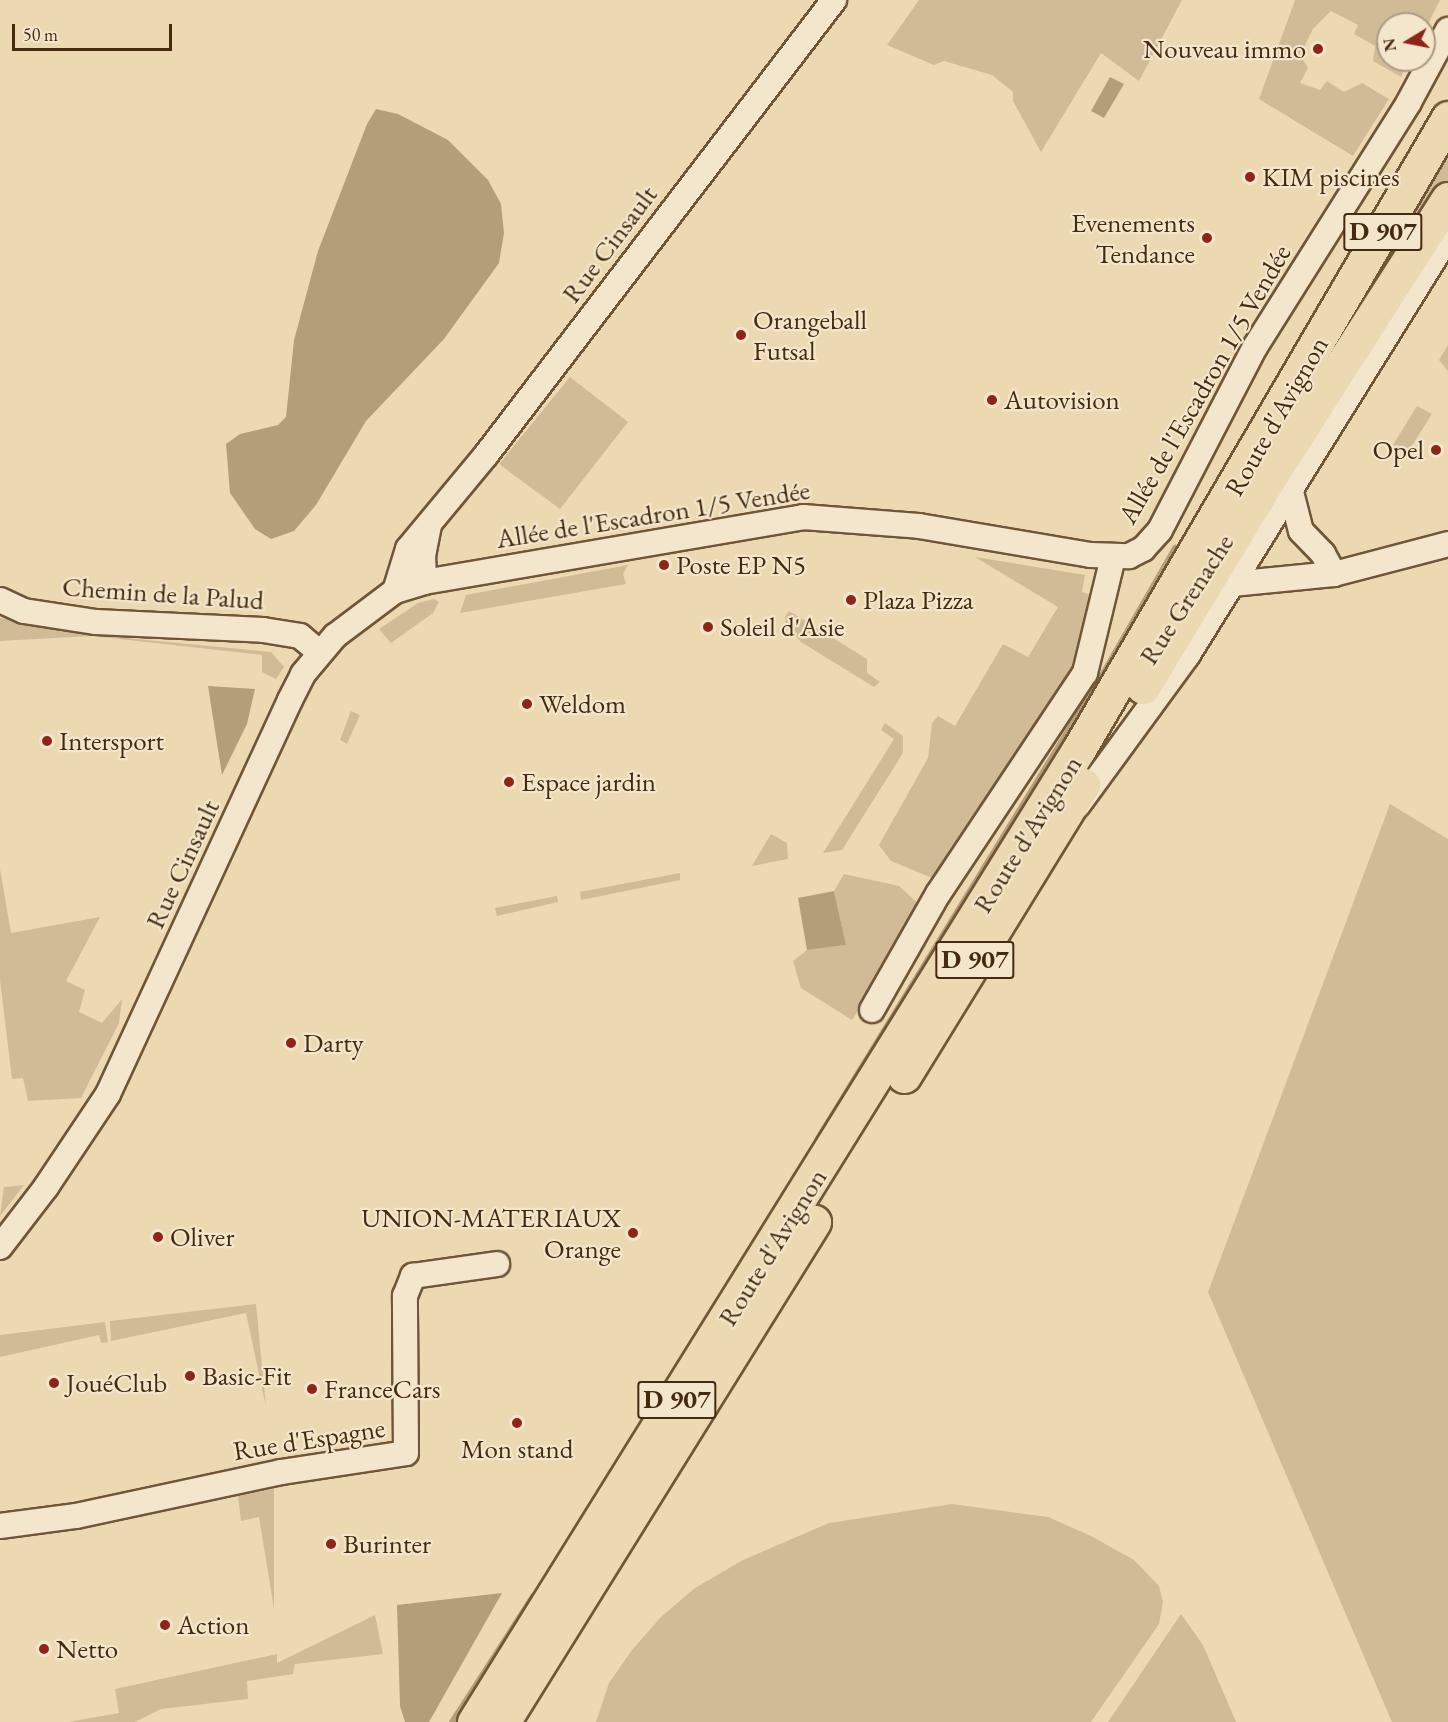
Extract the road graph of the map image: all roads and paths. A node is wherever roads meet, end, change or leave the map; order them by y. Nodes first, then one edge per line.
1 (834, 0) edge
2 (1448, 30) edge
3 (1448, 118) edge
4 (1448, 199) edge
5 (1448, 236) edge
6 (1290, 488) junction
7 (429, 522) junction
8 (1448, 544) edge
9 (1113, 557) junction
10 (1334, 574) junction
11 (424, 582) junction
12 (1232, 584) junction
13 (394, 591) junction
14 (0, 600) edge
15 (319, 652) junction
16 (1055, 832) junction
17 (872, 1010) dead end
18 (0, 1247) edge
19 (497, 1264) dead end
20 (0, 1526) edge
21 (474, 1722) edge
22 (503, 1722) edge

1 - 7 street, Rue Cinsault
2 - 9 street, Allée de l'Escadron 1/5 Vendée
3 - 21 main road, Route d'Avignon / D 907
4 - 16 main road, Route d'Avignon / D 907
5 - 6 street, Rue Grenache
6 - 10 street
6 - 12 street, Rue Grenache
7 - 11 street
7 - 13 street, Rue Cinsault
8 - 10 street
9 - 11 street, Allée de l'Escadron 1/5 Vendée
9 - 17 street
10 - 12 street
11 - 13 street, Allée de l'Escadron 1/5 Vendée
12 - 16 street, Rue Grenache
13 - 15 street, Rue Cinsault
14 - 15 street, Chemin de la Palud
15 - 18 street, Rue Cinsault
16 - 22 main road, Route d'Avignon / D 907
19 - 20 street, Rue d'Espagne

